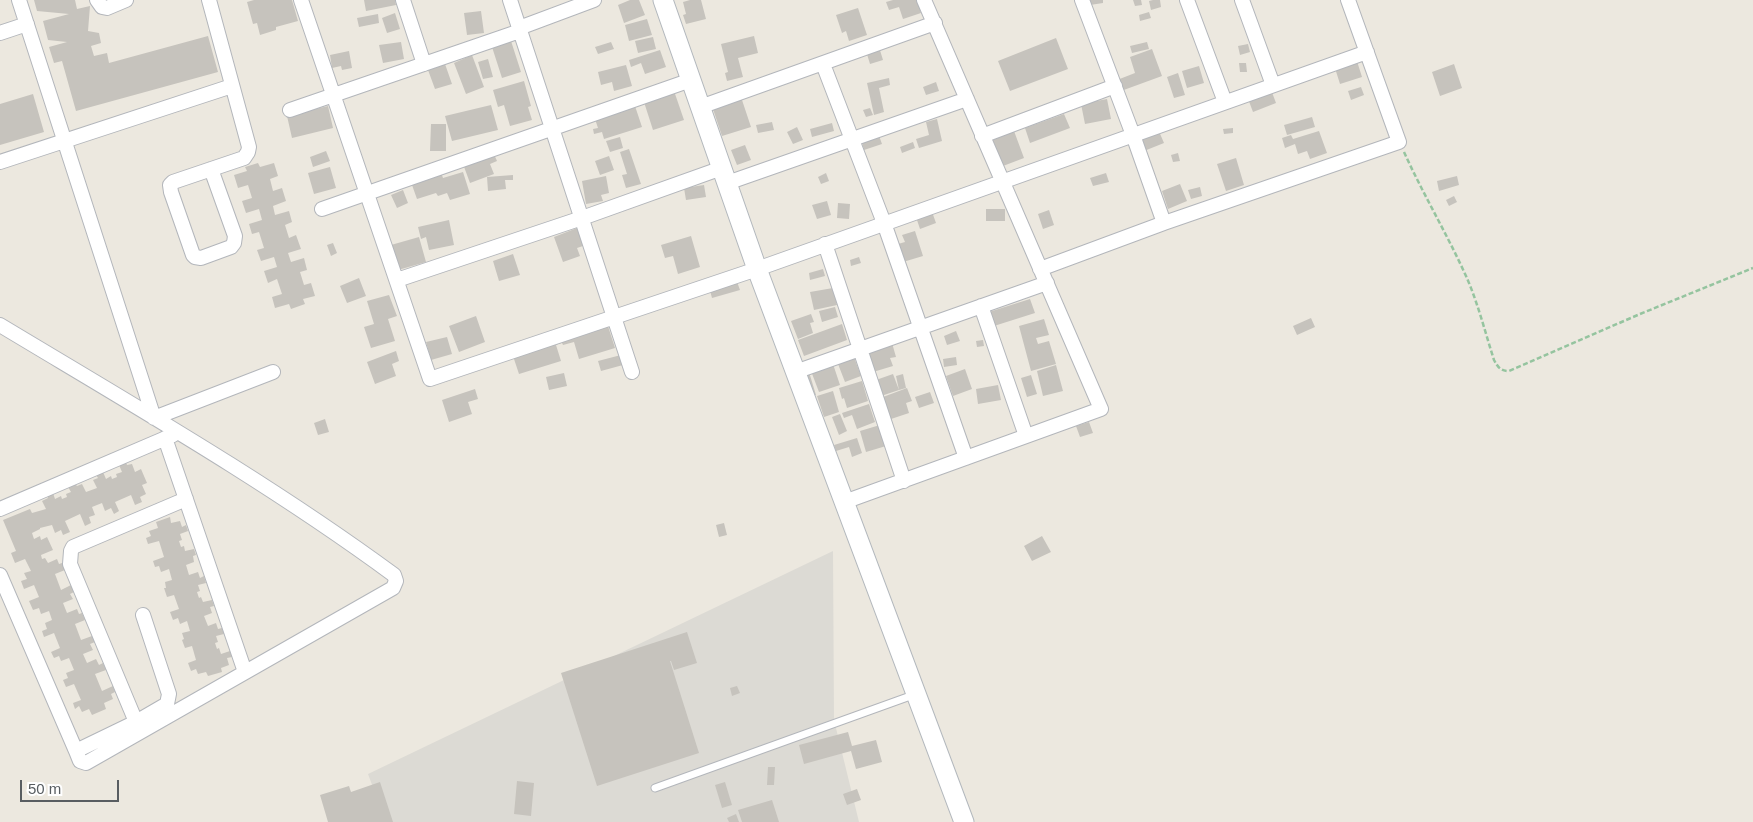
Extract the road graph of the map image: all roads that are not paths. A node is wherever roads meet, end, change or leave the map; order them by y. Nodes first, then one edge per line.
1 (19, 0) edge
2 (97, 0) edge
3 (126, 0) edge
4 (209, 0) edge
5 (301, 0) edge
6 (403, 0) edge
7 (510, 0) edge
8 (594, 0) edge
9 (663, 0) edge
10 (924, 0) edge
11 (1082, 0) edge
12 (1187, 0) edge
13 (1242, 0) edge
14 (1348, 0) edge
15 (935, 22) junction
16 (27, 24) junction
17 (520, 30) junction
18 (0, 33) edge
19 (1366, 52) junction
20 (424, 64) junction
21 (823, 64) junction
22 (691, 80) junction
23 (1273, 85) junction
24 (232, 86) junction
25 (1115, 86) junction
26 (333, 95) junction
27 (967, 99) junction
28 (1225, 102) junction
29 (700, 107) junction
30 (290, 110) dead end
31 (552, 128) junction
32 (1133, 135) junction
33 (982, 136) junction
34 (852, 139) junction
35 (64, 140) junction
36 (0, 162) edge
37 (211, 168) junction
38 (725, 175) junction
39 (1002, 181) junction
40 (367, 193) junction
41 (322, 209) dead end
42 (582, 218) junction
43 (884, 223) junction
44 (1164, 223) junction
45 (825, 244) junction
46 (757, 269) junction
47 (1040, 269) junction
48 (397, 280) junction
49 (1047, 283) junction
50 (981, 306) junction
51 (614, 317) junction
52 (0, 325) edge
53 (920, 328) junction
54 (859, 349) junction
55 (273, 372) dead end
56 (632, 372) dead end
57 (795, 372) junction
58 (154, 418) junction
59 (171, 436) junction
60 (1026, 436) junction
61 (966, 458) junction
62 (904, 481) junction
63 (186, 499) junction
64 (844, 502) junction
65 (0, 509) edge
66 (0, 575) edge
67 (142, 615) dead end
68 (245, 672) junction
69 (916, 694) junction
70 (136, 722) junction
71 (76, 751) junction
72 (655, 788) dead end
73 (964, 822) edge

1 - 16 street
2 - 3 street
4 - 24 street
5 - 26 street
6 - 20 street
7 - 17 street
8 - 17 street
9 - 22 main road
10 - 15 street
11 - 25 street
12 - 28 street
13 - 23 street
14 - 19 street
15 - 21 street
15 - 27 street
16 - 18 street
16 - 35 street
17 - 20 street
17 - 31 street
19 - 23 street
19 - 44 street
20 - 26 street
21 - 29 street
21 - 34 street
22 - 29 main road
22 - 31 street
23 - 28 street
24 - 35 street
24 - 37 street
25 - 32 street
25 - 33 street
26 - 30 street
26 - 40 street
27 - 33 street
27 - 34 street
28 - 32 street
29 - 38 main road
31 - 40 street
31 - 42 street
32 - 39 street
32 - 44 street
33 - 39 street
34 - 38 street
34 - 43 street
35 - 36 street
35 - 58 street
37 - 37 street
38 - 42 street
38 - 46 main road
39 - 43 street
39 - 47 street
40 - 41 street
40 - 48 street
42 - 48 street
42 - 51 street
43 - 45 street
43 - 53 street
44 - 47 street
45 - 46 street
45 - 54 street
46 - 51 street
46 - 57 main road
47 - 49 street
48 - 51 street
49 - 50 street
49 - 60 street
50 - 53 street
50 - 60 street
51 - 56 street
52 - 58 street
53 - 54 street
53 - 61 street
54 - 57 street
54 - 62 street
55 - 58 street
57 - 64 main road
58 - 59 street
59 - 63 street
59 - 65 street
59 - 68 street
60 - 61 street
61 - 62 street
62 - 64 street
63 - 68 street
63 - 70 street
64 - 69 main road
66 - 71 street
67 - 70 street
68 - 71 street
69 - 72 lane
69 - 73 main road
70 - 71 street

